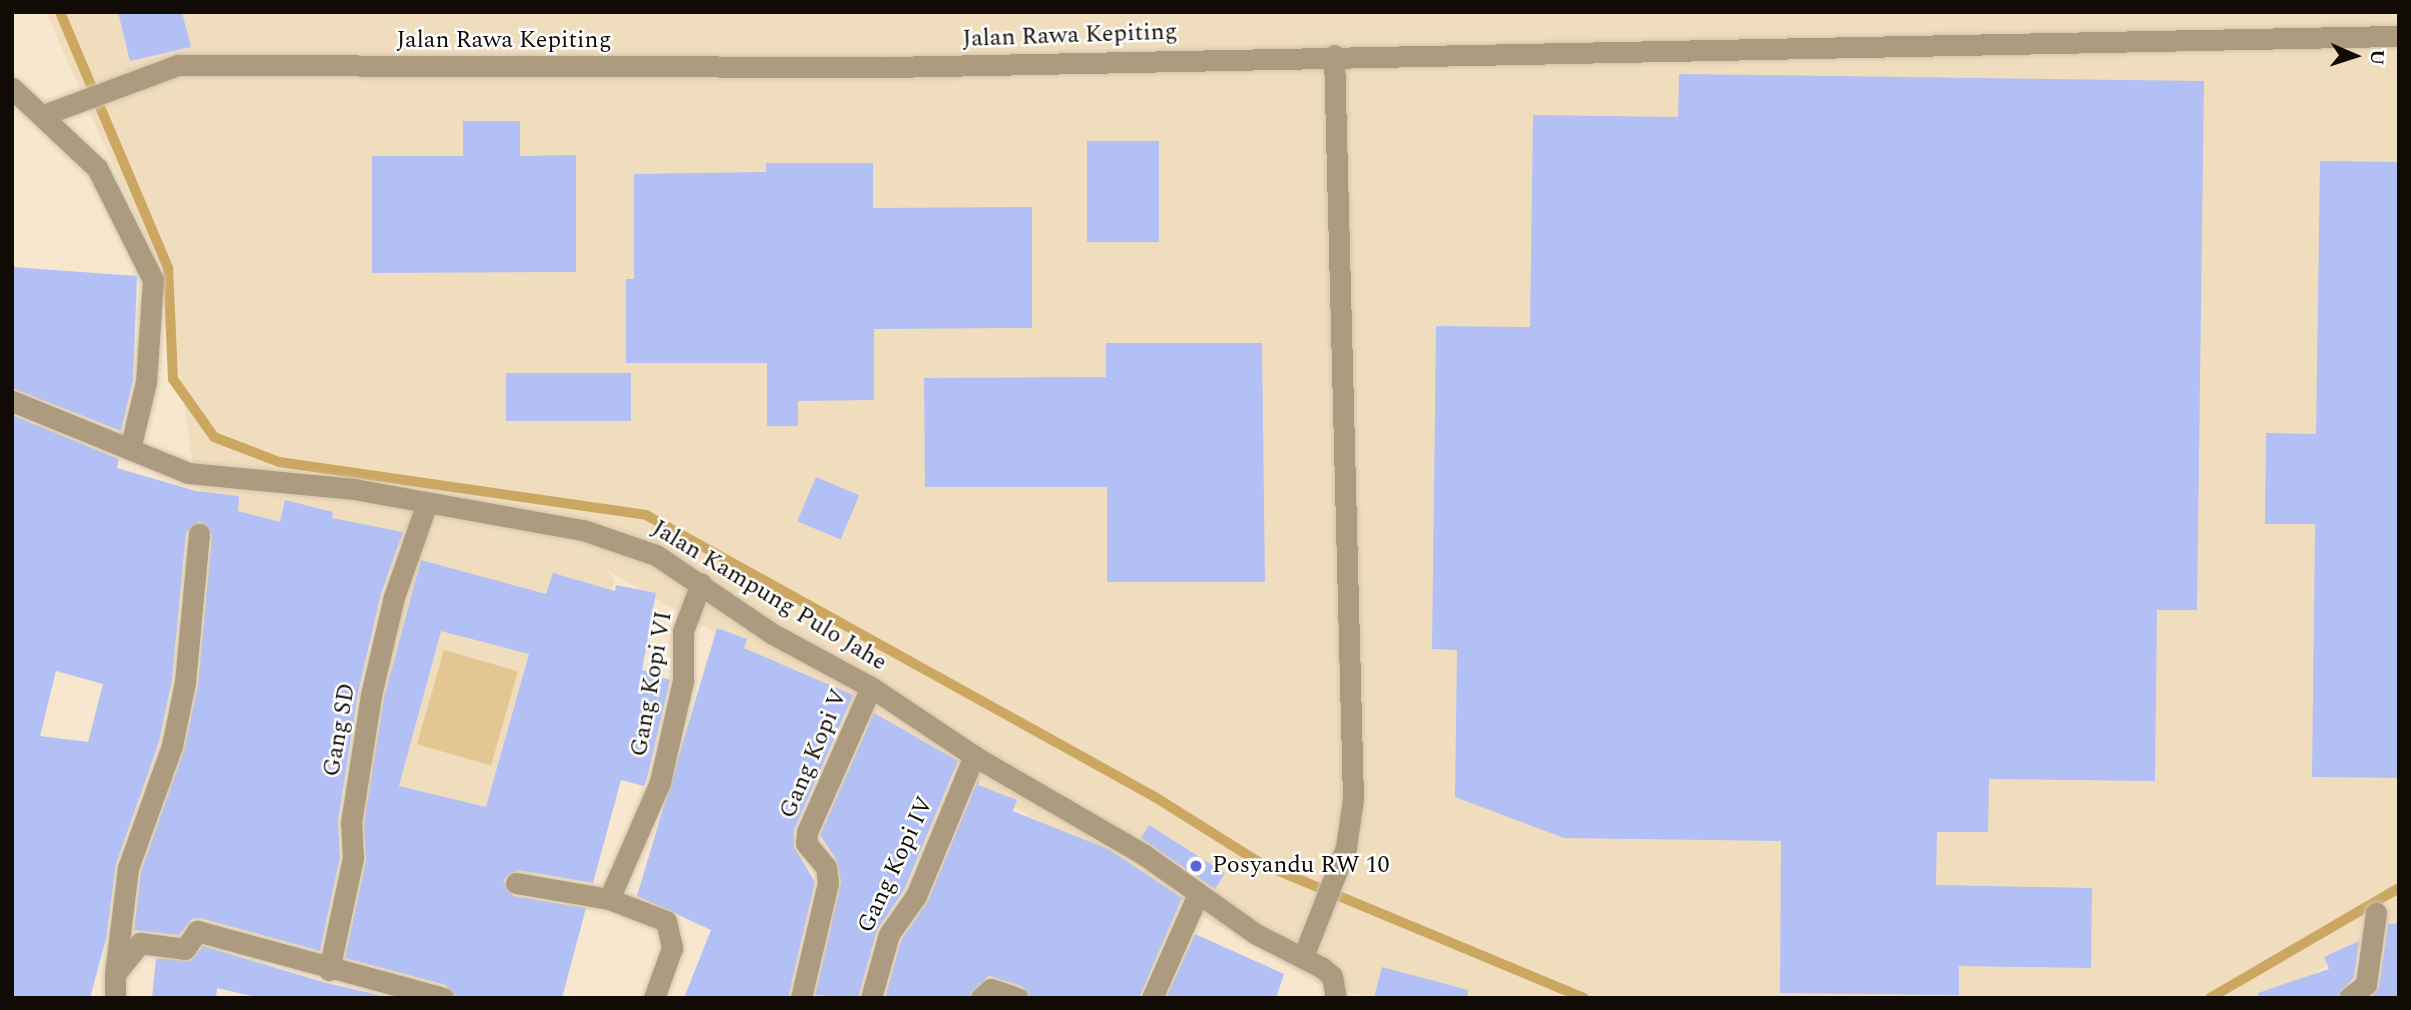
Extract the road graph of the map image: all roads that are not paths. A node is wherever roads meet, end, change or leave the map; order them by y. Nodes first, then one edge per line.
1 (2399, 36) edge
2 (1334, 55) junction
3 (16, 97) edge
4 (46, 114) junction
5 (12, 401) edge
6 (130, 449) junction
7 (426, 503) junction
8 (199, 534) dead end
9 (701, 583) junction
10 (871, 687) junction
11 (974, 756) junction
12 (516, 883) dead end
13 (1198, 894) junction
14 (609, 899) junction
15 (2376, 913) dead end
16 (1303, 957) junction
17 (329, 970) junction
18 (115, 974) junction
19 (115, 998) edge
20 (443, 998) edge
21 (654, 998) edge
22 (802, 998) edge
23 (871, 998) edge
24 (981, 998) edge
25 (1017, 998) edge
26 (1152, 998) edge
27 (1336, 998) edge
28 (2349, 998) edge

1 - 2 street, Jalan Rawa Kepiting
2 - 4 street, Jalan Rawa Kepiting
2 - 16 street
3 - 4 street
4 - 6 street
5 - 6 street, Jalan Kampung Pulo Jahe
6 - 7 street, Jalan Kampung Pulo Jahe
7 - 9 street, Jalan Kampung Pulo Jahe
7 - 17 street, Gang SD
8 - 18 street
9 - 10 street, Jalan Kampung Pulo Jahe
9 - 14 street, Gang Kopi VI
10 - 11 street, Jalan Kampung Pulo Jahe
10 - 22 street, Gang Kopi V
11 - 13 street, Jalan Kampung Pulo Jahe
11 - 23 street, Gang Kopi IV
12 - 14 street
13 - 16 street, Jalan Kampung Pulo Jahe
13 - 26 street
14 - 21 street
15 - 28 street
16 - 27 street, Jalan Kampung Pulo Jahe
17 - 18 street
17 - 20 street
18 - 19 street
24 - 25 street

